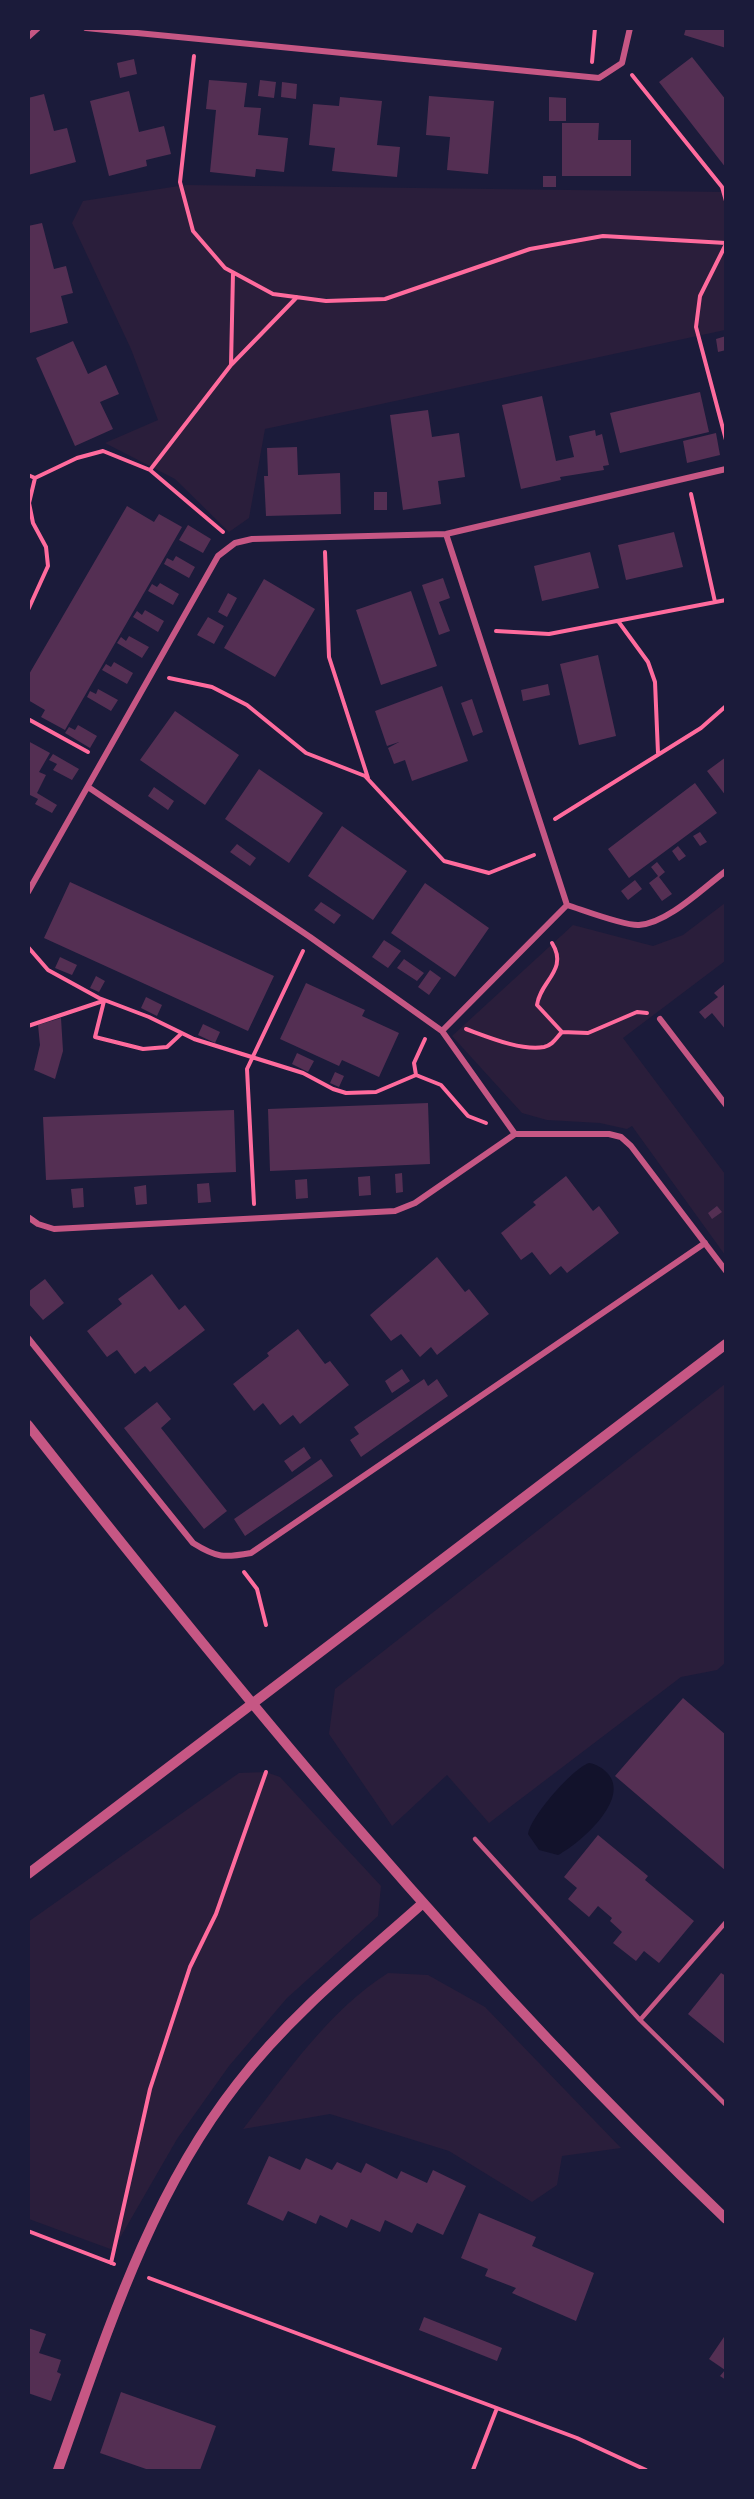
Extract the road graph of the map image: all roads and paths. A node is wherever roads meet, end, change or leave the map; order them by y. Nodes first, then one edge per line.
1 (38, 28) edge
2 (86, 28) edge
3 (595, 28) edge
4 (630, 28) edge
5 (28, 37) edge
6 (195, 40) junction
7 (622, 63) junction
8 (591, 77) junction
9 (726, 201) edge
10 (726, 243) edge
11 (233, 273) junction
12 (297, 297) junction
13 (231, 365) junction
14 (726, 440) edge
15 (726, 469) edge
16 (150, 470) junction
17 (28, 475) edge
18 (35, 478) junction
19 (687, 478) junction
20 (446, 534) junction
21 (327, 537) junction
22 (235, 543) junction
23 (726, 600) edge
24 (715, 602) junction
25 (28, 610) edge
26 (618, 621) junction
27 (478, 632) junction
28 (151, 674) junction
29 (726, 706) edge
30 (28, 719) edge
31 (658, 753) junction
32 (103, 760) junction
33 (369, 780) junction
34 (88, 787) junction
35 (541, 825) junction
36 (549, 850) junction
37 (726, 871) edge
38 (28, 892) edge
39 (567, 905) junction
40 (541, 930) junction
41 (310, 938) junction
42 (28, 946) edge
43 (104, 1000) junction
44 (660, 1019) joint
45 (431, 1023) junction
46 (450, 1023) junction
47 (28, 1026) edge
48 (442, 1031) junction
49 (562, 1032) junction
50 (182, 1033) junction
51 (253, 1058) junction
52 (416, 1075) junction
53 (726, 1105) edge
54 (515, 1134) junction
55 (255, 1216) junction
56 (28, 1217) edge
57 (705, 1243) junction
58 (726, 1271) edge
59 (28, 1338) edge
60 (726, 1344) edge
61 (28, 1425) edge
62 (240, 1555) junction
63 (266, 1625) dead end
64 (250, 1703) junction
65 (266, 1772) dead end
66 (475, 1839) dead end
67 (28, 1874) edge
68 (423, 1903) junction
69 (726, 1922) edge
70 (640, 2020) junction
71 (726, 2105) edge
72 (726, 2219) edge
73 (28, 2231) edge
74 (111, 2263) junction
75 (130, 2270) junction
76 (497, 2408) junction
77 (58, 2470) edge
78 (473, 2470) edge
79 (646, 2470) edge

1 - 5 street
2 - 6 street
3 - 8 path
4 - 7 street
6 - 8 street
6 - 11 path
7 - 8 street
7 - 9 path
10 - 12 path
10 - 14 path
11 - 12 path
11 - 13 path
12 - 13 path
13 - 16 path
15 - 19 street
16 - 18 path
16 - 22 path
17 - 18 path
18 - 25 path
19 - 20 street
19 - 24 path
20 - 21 street
20 - 27 street
21 - 22 street
21 - 33 path
22 - 28 street
23 - 24 path
24 - 26 path
26 - 27 path
26 - 31 path
27 - 35 street
28 - 32 street
28 - 33 path
29 - 31 path
30 - 32 path
31 - 35 path
32 - 34 street
33 - 36 path
34 - 38 street
34 - 41 street
35 - 36 street
36 - 39 street
37 - 39 street
39 - 40 street
40 - 46 street
40 - 49 path
41 - 45 street
41 - 51 path
42 - 43 path
43 - 47 path
43 - 50 path
43 - 50 path
44 - 49 path
44 - 53 street
45 - 48 street
45 - 52 path
46 - 48 street
46 - 49 path
48 - 54 street
50 - 51 path
51 - 52 path
51 - 55 path
52 - 54 path
54 - 55 street
54 - 57 street
55 - 56 street
57 - 58 street
57 - 62 street
59 - 62 street
60 - 64 street
61 - 64 street
62 - 63 path
64 - 67 street
64 - 68 street
65 - 74 path
66 - 70 lane
68 - 72 street
68 - 75 street
69 - 70 lane
70 - 71 lane
73 - 74 path
74 - 75 path
75 - 76 path
75 - 77 street
76 - 78 path
76 - 79 path

